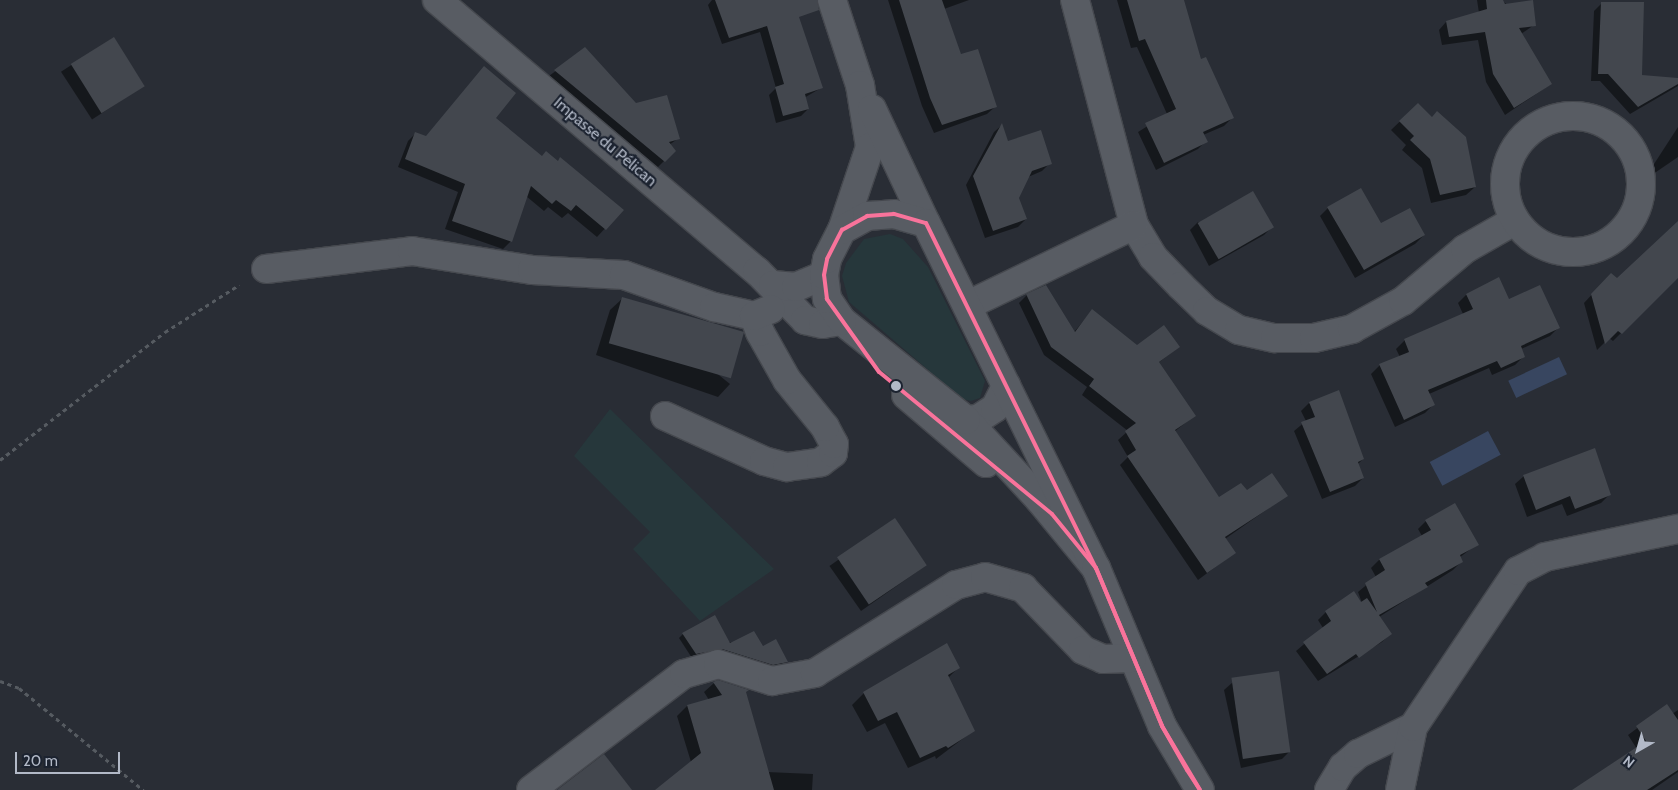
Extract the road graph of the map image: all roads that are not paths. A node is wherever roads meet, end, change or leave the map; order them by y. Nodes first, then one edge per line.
1 (437, 0) edge
2 (832, 0) edge
3 (1075, 0) edge
4 (860, 85) junction
5 (1514, 220) junction
6 (926, 223) junction
7 (1134, 225) junction
8 (842, 230) junction
9 (266, 268) road end
10 (824, 275) junction
11 (780, 295) junction
12 (968, 305) junction
13 (754, 316) junction
14 (845, 325) junction
15 (1006, 386) junction
16 (665, 416) dead end
17 (966, 420) junction
18 (1052, 514) junction
19 (1678, 529) edge
20 (1096, 568) junction
21 (1132, 658) junction
22 (1413, 728) junction
23 (531, 790) edge
24 (1200, 790) edge
25 (1328, 790) edge
26 (1400, 790) edge

1 - 11 street, Impasse du Pélican
2 - 4 street
3 - 7 street
4 - 6 street
4 - 8 street
5 - 5 street
5 - 7 street
6 - 8 street
6 - 12 street
7 - 12 street
8 - 10 street
9 - 13 street
10 - 11 street
10 - 14 street
11 - 13 street
11 - 14 street, Impasse du Pélican
12 - 15 street
13 - 16 street
14 - 17 street
14 - 18 street
15 - 17 street
15 - 20 street
17 - 18 street
18 - 20 street
19 - 22 street
20 - 21 street
21 - 23 street
21 - 24 street
22 - 25 street
22 - 26 street

